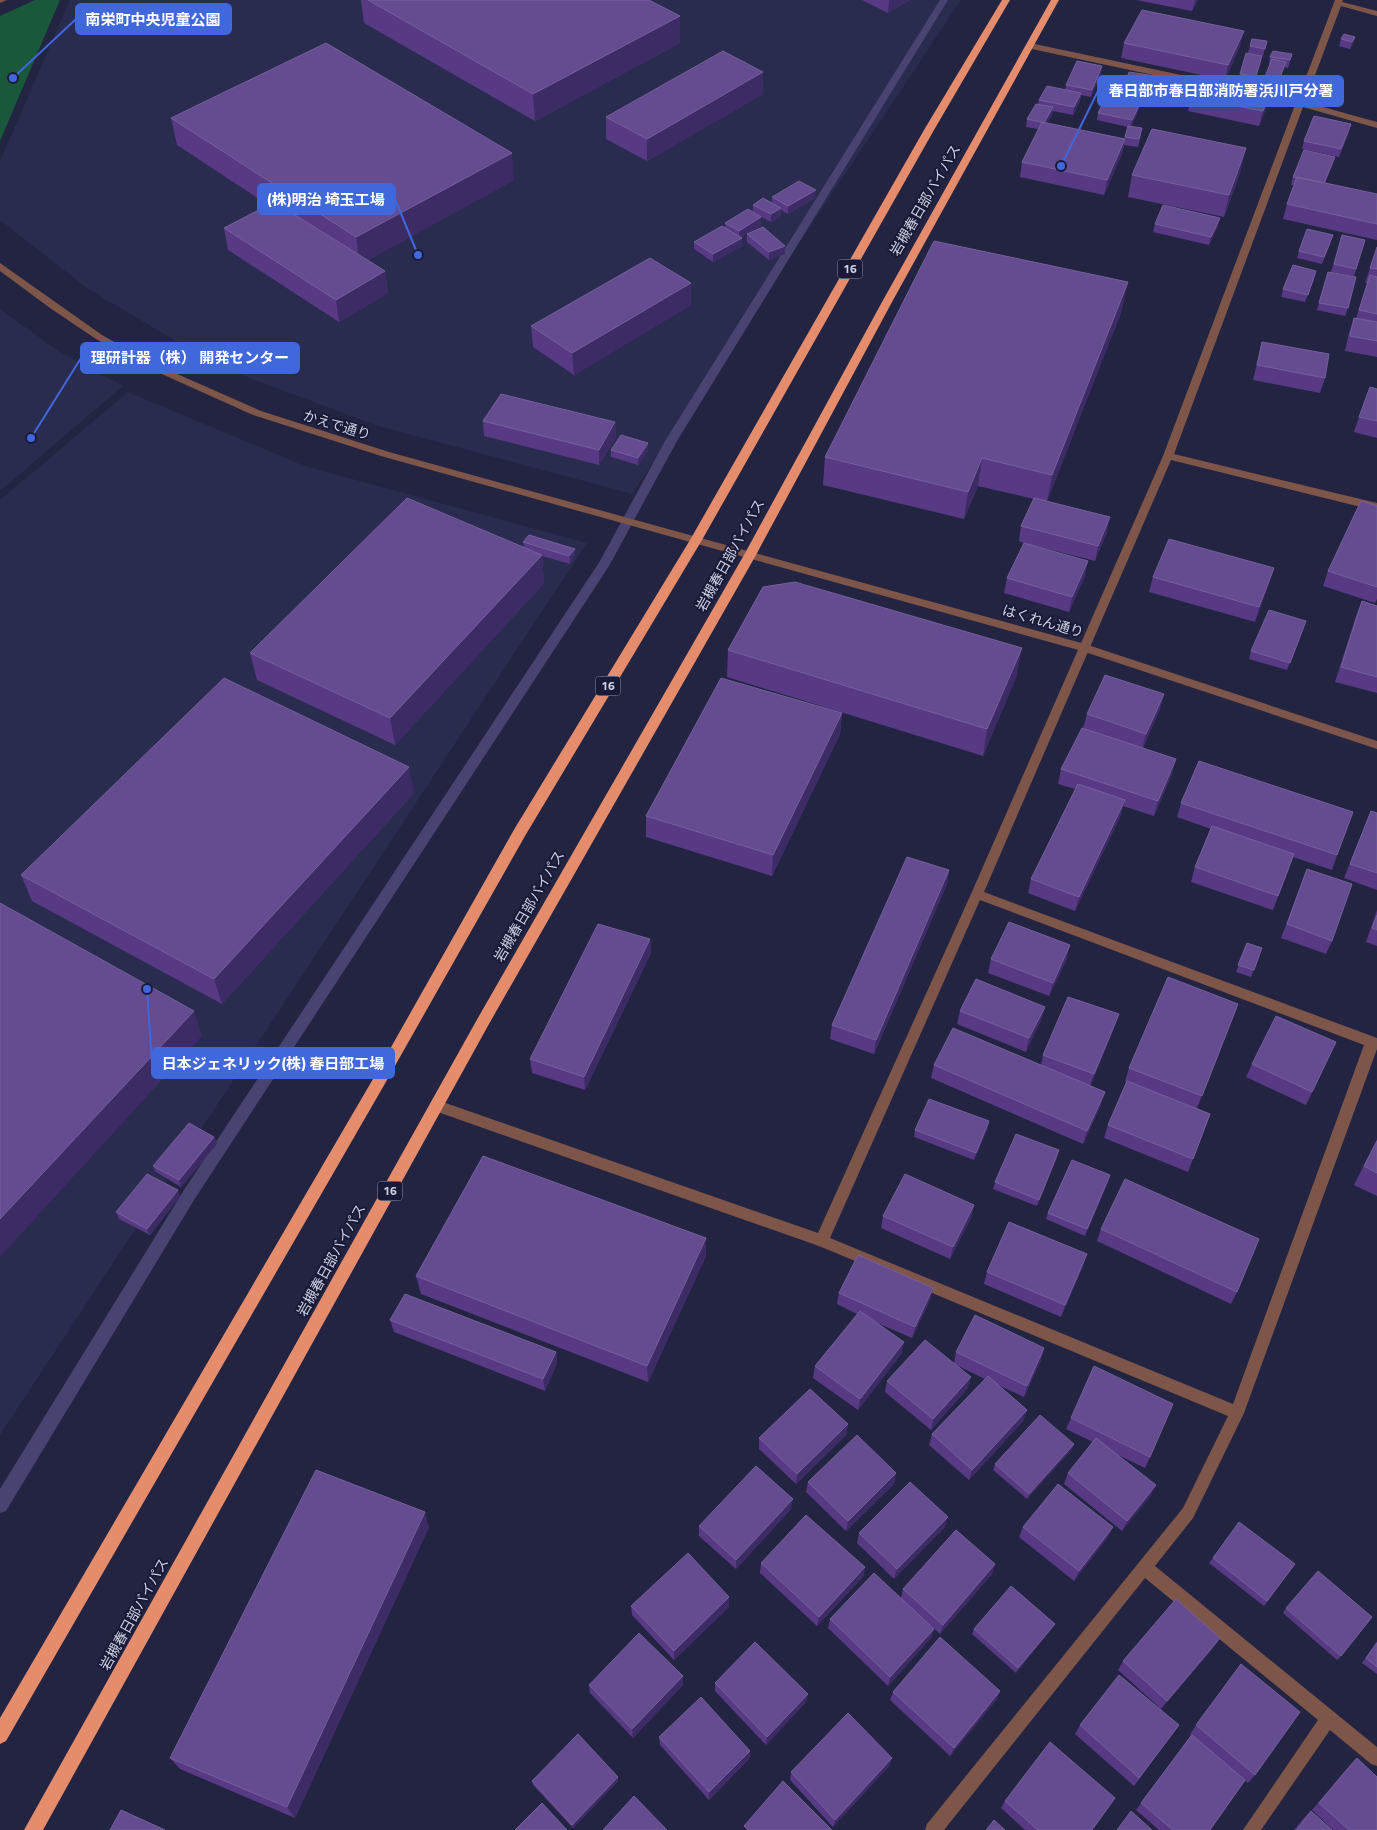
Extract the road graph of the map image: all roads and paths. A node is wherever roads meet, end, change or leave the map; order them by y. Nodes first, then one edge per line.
1 (1006, 0) edge
2 (1055, 0) edge
3 (1338, 2) edge
4 (1377, 14) edge
5 (1030, 46) junction
6 (1224, 88) edge
7 (1243, 92) edge
8 (1301, 104) junction
9 (1377, 125) edge
10 (0, 266) edge
11 (1168, 456) junction
12 (1377, 507) edge
13 (696, 540) junction
14 (750, 555) junction
15 (1085, 648) junction
16 (1377, 745) edge
17 (977, 894) junction
18 (1375, 1043) edge
19 (437, 1106) junction
20 (822, 1241) junction
21 (1237, 1413) junction
22 (1145, 1568) junction
23 (1329, 1718) junction
24 (0, 1735) edge
25 (1377, 1758) edge
26 (33, 1830) edge
27 (933, 1830) edge
28 (1251, 1830) edge

1 - 13 highway, 16
2 - 5 highway, 岩槻春日部バイパス / 16
3 - 4 street
3 - 8 street
5 - 6 street
5 - 14 highway, 岩槻春日部バイパス / 16
7 - 8 street
8 - 9 street
8 - 11 street
10 - 13 street, かえで通り
11 - 12 street
11 - 15 street
13 - 14 street, はくれん通り
13 - 24 highway, 16
14 - 15 street, はくれん通り
14 - 19 highway, 岩槻春日部バイパス / 16
15 - 16 street, はくれん通り
15 - 17 street
17 - 18 street
17 - 20 street
18 - 21 street
19 - 20 street
19 - 26 highway, 岩槻春日部バイパス / 16
20 - 21 street
21 - 22 street
22 - 23 street
22 - 27 street
23 - 25 street
23 - 28 street

